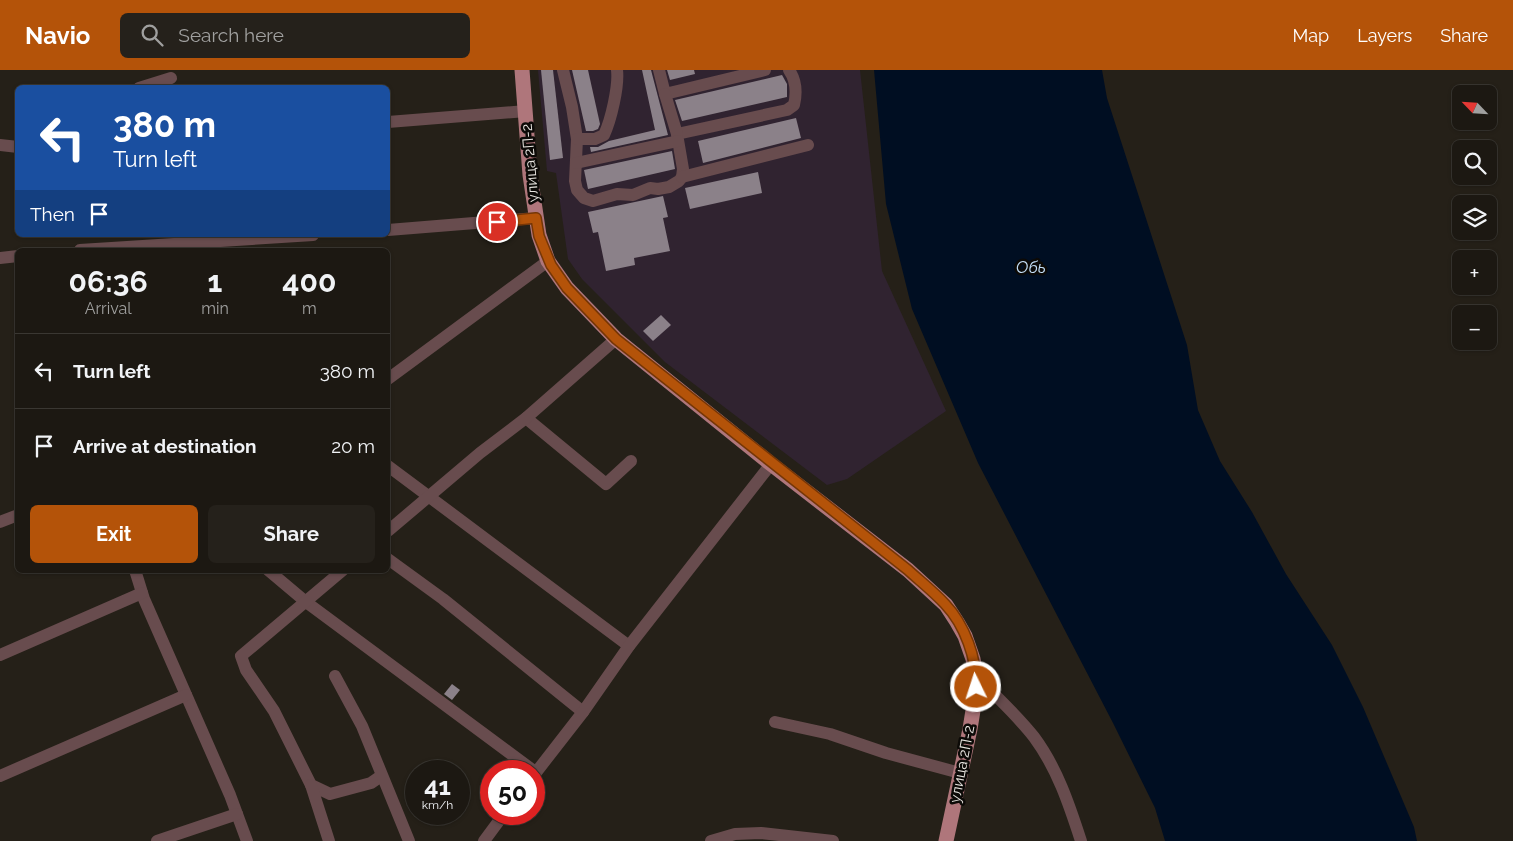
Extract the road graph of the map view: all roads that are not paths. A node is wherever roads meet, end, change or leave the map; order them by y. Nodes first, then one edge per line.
1 (522, 70) edge
2 (563, 70) edge
3 (617, 70) edge
4 (659, 70) edge
5 (764, 70) edge
6 (788, 70) edge
7 (171, 78) dead end
8 (148, 85) edge
9 (665, 94) junction
10 (526, 111) junction
11 (390, 122) edge
12 (677, 137) junction
13 (577, 139) junction
14 (808, 145) dead end
15 (0, 146) edge
16 (15, 146) edge
17 (576, 163) junction
18 (682, 177) junction
19 (536, 218) junction
20 (390, 230) edge
21 (282, 237) edge
22 (111, 248) edge
23 (15, 256) edge
24 (0, 258) edge
25 (548, 261) junction
26 (616, 339) junction
27 (390, 378) edge
28 (526, 418) junction
29 (631, 461) dead end
30 (771, 464) junction
31 (390, 468) edge
32 (428, 496) junction
33 (15, 516) edge
34 (0, 522) edge
35 (390, 530) edge
36 (390, 560) edge
37 (136, 573) edge
38 (272, 573) edge
39 (340, 573) edge
40 (142, 592) junction
41 (306, 602) junction
42 (629, 646) junction
43 (0, 655) edge
44 (976, 675) junction
45 (335, 676) dead end
46 (186, 695) junction
47 (582, 712) junction
48 (775, 722) dead end
49 (517, 760) edge
50 (544, 760) edge
51 (960, 773) junction
52 (0, 776) edge
53 (381, 776) junction
54 (311, 785) junction
55 (237, 814) junction
56 (496, 825) edge
57 (157, 841) edge
58 (247, 841) edge
59 (329, 841) edge
60 (409, 841) edge
61 (484, 841) edge
62 (711, 841) edge
63 (834, 841) edge
64 (946, 841) edge
65 (1081, 841) edge

1 - 10 main road, улица 2П-2
2 - 13 street
3 - 13 street
4 - 9 street
5 - 9 street
6 - 12 street
7 - 8 street
9 - 12 street
10 - 11 street
10 - 19 main road, улица 2П-2
12 - 17 street
12 - 18 street
13 - 17 street
14 - 18 street
15 - 16 street
17 - 18 street
19 - 20 street
19 - 25 main road, улица 2П-2
21 - 22 street
23 - 24 street
25 - 26 main road, улица 2П-2
25 - 27 street
26 - 28 street
26 - 30 main road, улица 2П-2
28 - 29 street
28 - 32 street
30 - 42 street
30 - 44 main road, улица 2П-2
31 - 32 street
32 - 35 street
32 - 42 street
33 - 34 street
36 - 47 street
37 - 40 street
38 - 41 street
39 - 41 street
40 - 43 street
40 - 46 street
41 - 49 street
41 - 54 street
42 - 47 street
44 - 51 main road, улица 2П-2
44 - 65 street
45 - 53 street
46 - 52 street
46 - 55 street
47 - 50 street
48 - 51 street
51 - 64 main road, улица 2П-2
53 - 54 street
53 - 60 street
54 - 59 street
55 - 57 street
55 - 58 street
56 - 61 street
62 - 63 street

